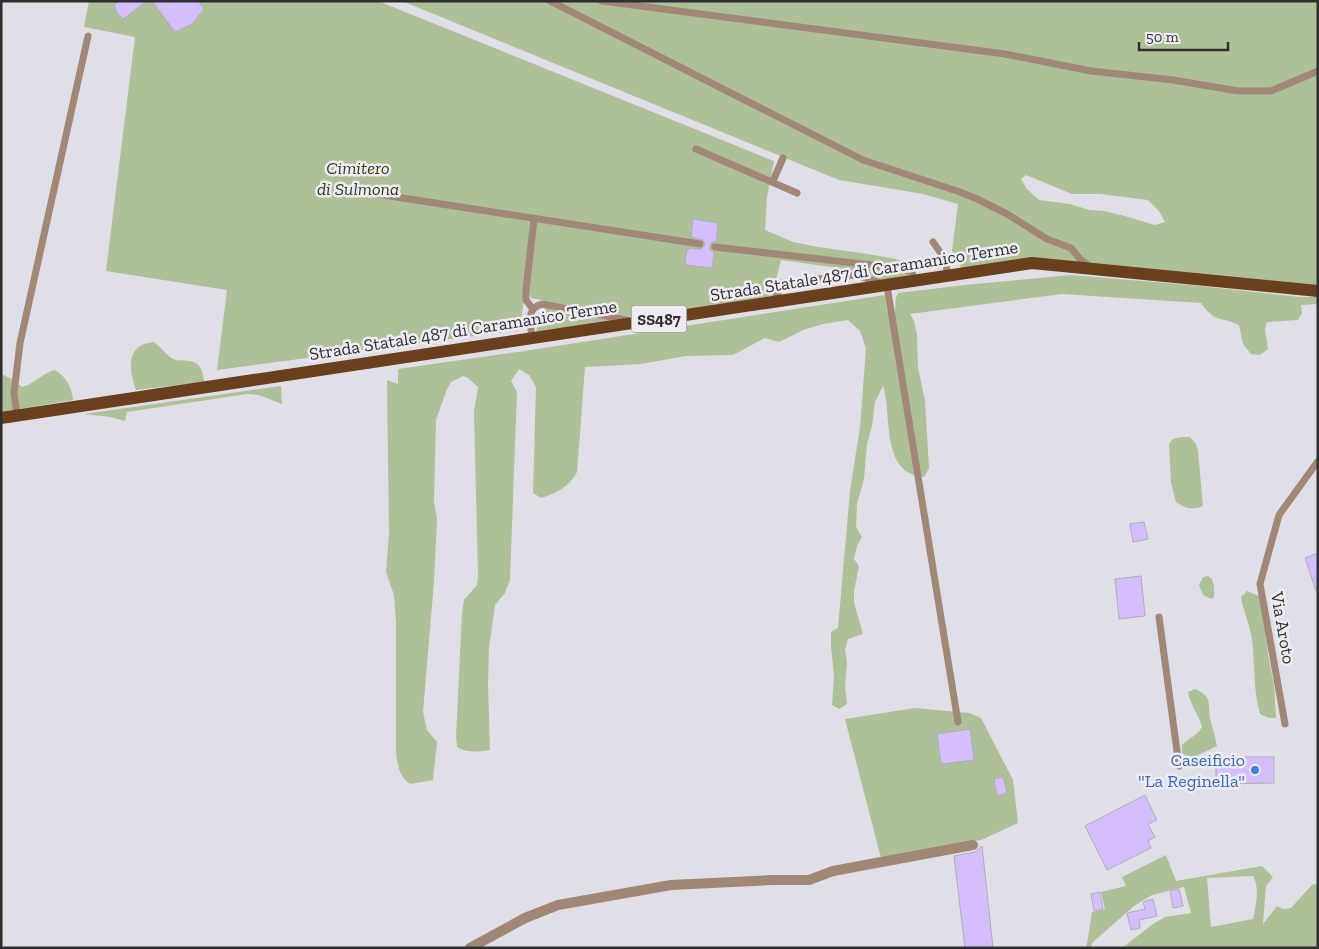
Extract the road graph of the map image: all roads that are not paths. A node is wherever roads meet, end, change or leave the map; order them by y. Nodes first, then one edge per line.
1 (550, 1) edge
2 (602, 1) edge
3 (88, 36) dead end
4 (1318, 71) edge
5 (696, 149) dead end
6 (783, 158) dead end
7 (773, 182) junction
8 (797, 193) dead end
9 (377, 194) dead end
10 (534, 219) junction
11 (933, 242) dead end
12 (700, 244) dead end
13 (715, 247) dead end
14 (1090, 268) junction
15 (948, 276) junction
16 (914, 281) junction
17 (884, 286) junction
18 (1318, 291) edge
19 (772, 303) junction
20 (532, 308) junction
21 (635, 322) junction
22 (532, 339) junction
23 (17, 415) junction
24 (1, 418) edge
25 (1318, 461) edge
26 (1159, 616) dead end
27 (958, 722) dead end
28 (1284, 724) dead end
29 (1178, 766) dead end
30 (973, 845) dead end
31 (470, 948) edge

1 - 14 lane
2 - 4 lane
3 - 23 lane
5 - 7 lane
6 - 7 lane
7 - 8 lane
9 - 10 lane
10 - 12 lane
10 - 20 lane
11 - 15 lane
13 - 16 lane
14 - 15 main road, Strada Statale 487 di Caramanico Terme / SS487
14 - 18 main road, Strada Statale 487 di Caramanico Terme / SS487
15 - 16 main road, Strada Statale 487 di Caramanico Terme / SS487
16 - 17 main road, Strada Statale 487 di Caramanico Terme / SS487
17 - 19 main road, Strada Statale 487 di Caramanico Terme / SS487
17 - 19 lane
17 - 27 lane
19 - 21 main road, Strada Statale 487 di Caramanico Terme / SS487
20 - 21 lane
20 - 22 lane
21 - 22 main road, Strada Statale 487 di Caramanico Terme / SS487
22 - 23 main road, Strada Statale 487 di Caramanico Terme / SS487
23 - 24 main road, Strada Statale 487 di Caramanico Terme / SS487
25 - 28 lane, Via Aroto
26 - 29 lane
30 - 31 street

